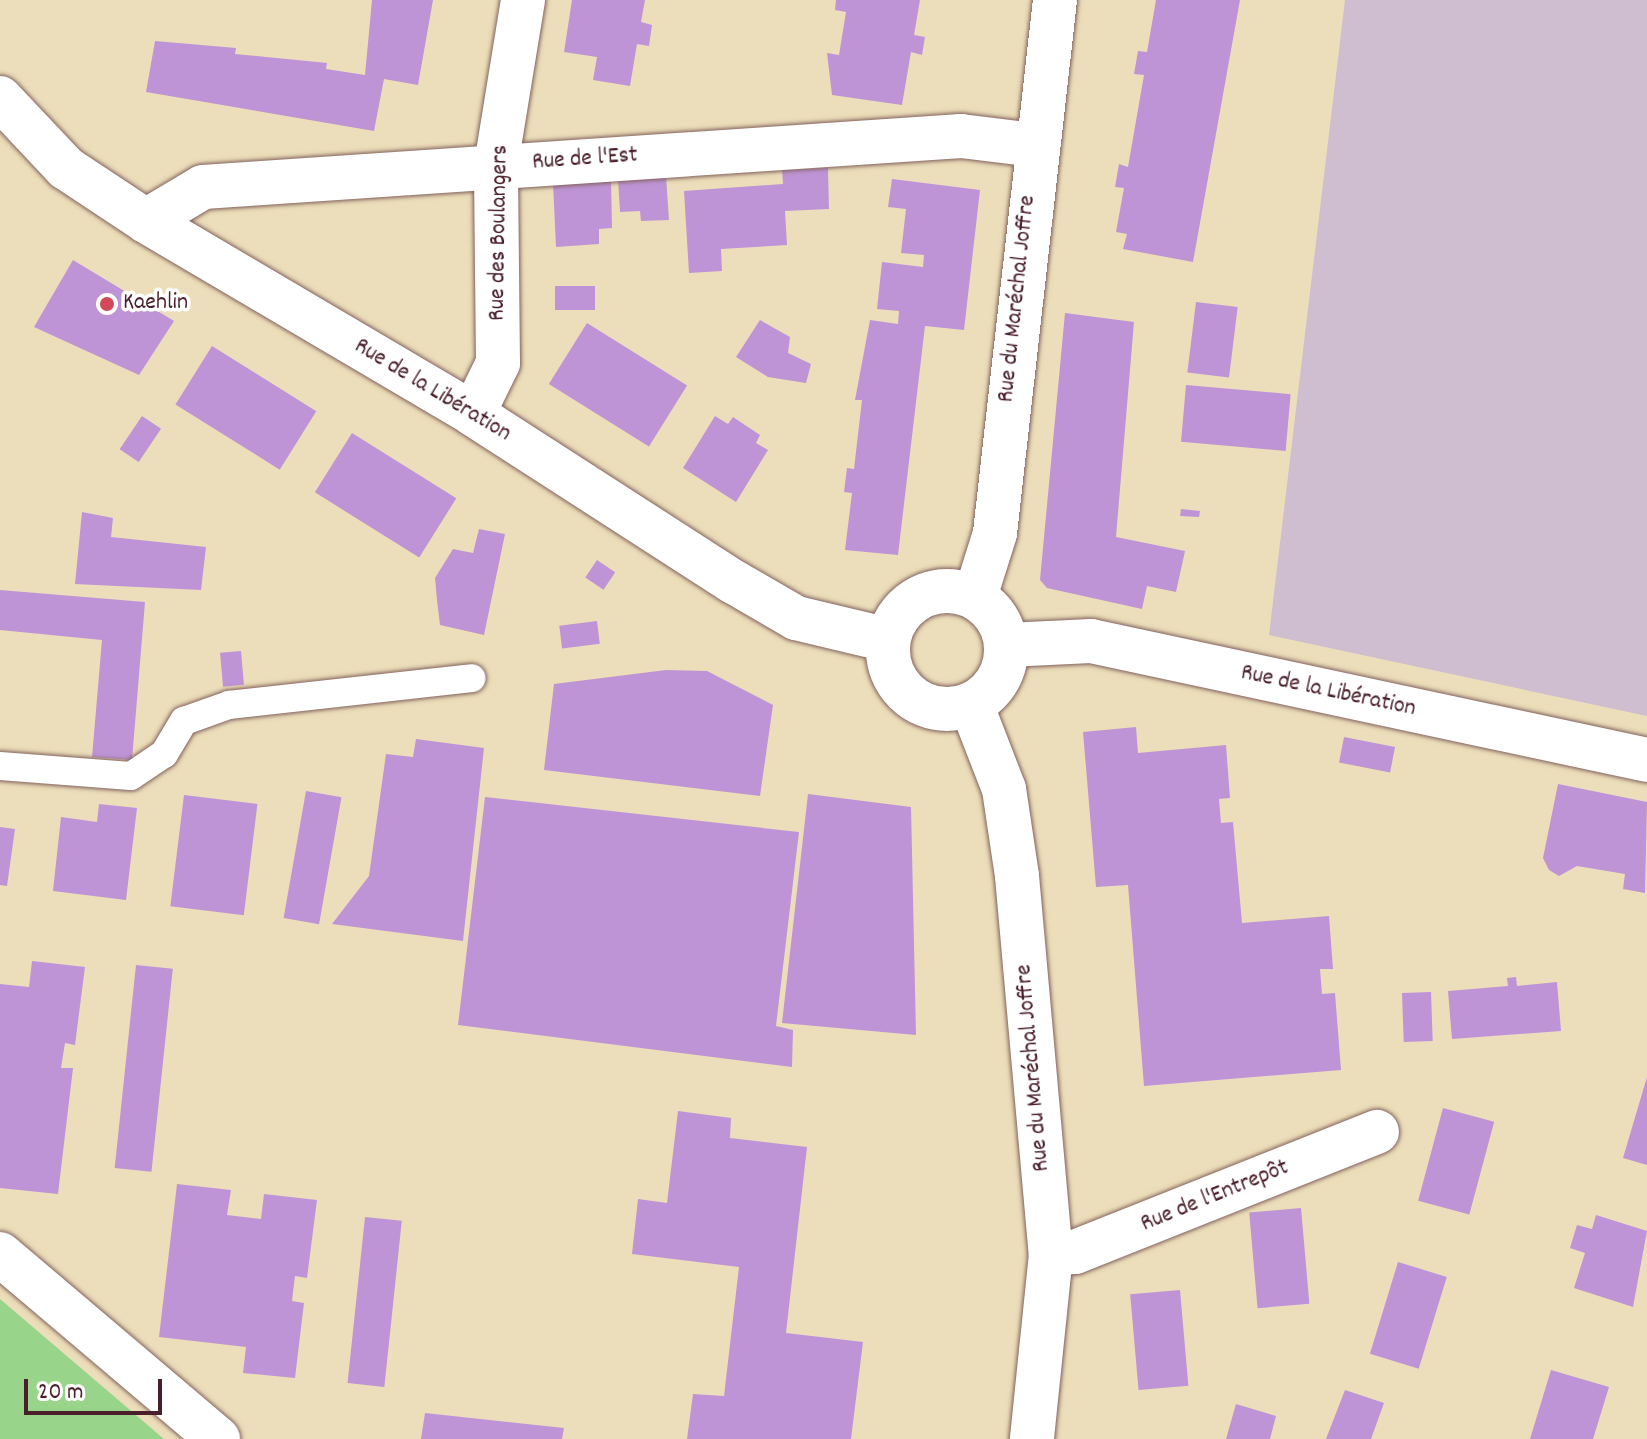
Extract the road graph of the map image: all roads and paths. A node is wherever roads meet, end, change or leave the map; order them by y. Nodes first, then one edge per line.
1 (523, 0) edge
2 (1055, 0) edge
3 (0, 98) edge
4 (1034, 145) junction
5 (496, 165) junction
6 (146, 221) junction
7 (473, 414) junction
8 (975, 597) junction
9 (888, 640) junction
10 (1007, 645) junction
11 (472, 678) dead end
12 (971, 704) junction
13 (1647, 760) edge
14 (0, 766) edge
15 (1377, 1132) dead end
16 (0, 1254) edge
17 (1051, 1254) junction
18 (218, 1439) edge
19 (1032, 1439) edge

1 - 5 street, Rue des Boulangers
2 - 4 street, Rue du Maréchal Joffre
3 - 6 street, Rue de la Libération
4 - 5 street, Rue de l'Est
4 - 8 street, Rue du Maréchal Joffre
5 - 6 street, Rue de l'Est
5 - 7 street, Rue des Boulangers
6 - 7 street, Rue de la Libération
7 - 9 street, Rue de la Libération
8 - 9 street
8 - 10 street
9 - 12 street
10 - 12 street
10 - 13 street, Rue de la Libération
11 - 14 lane
12 - 17 street, Rue du Maréchal Joffre
15 - 17 street, Rue de l'Entrepôt
16 - 18 street
17 - 19 street, Rue du Maréchal Joffre

